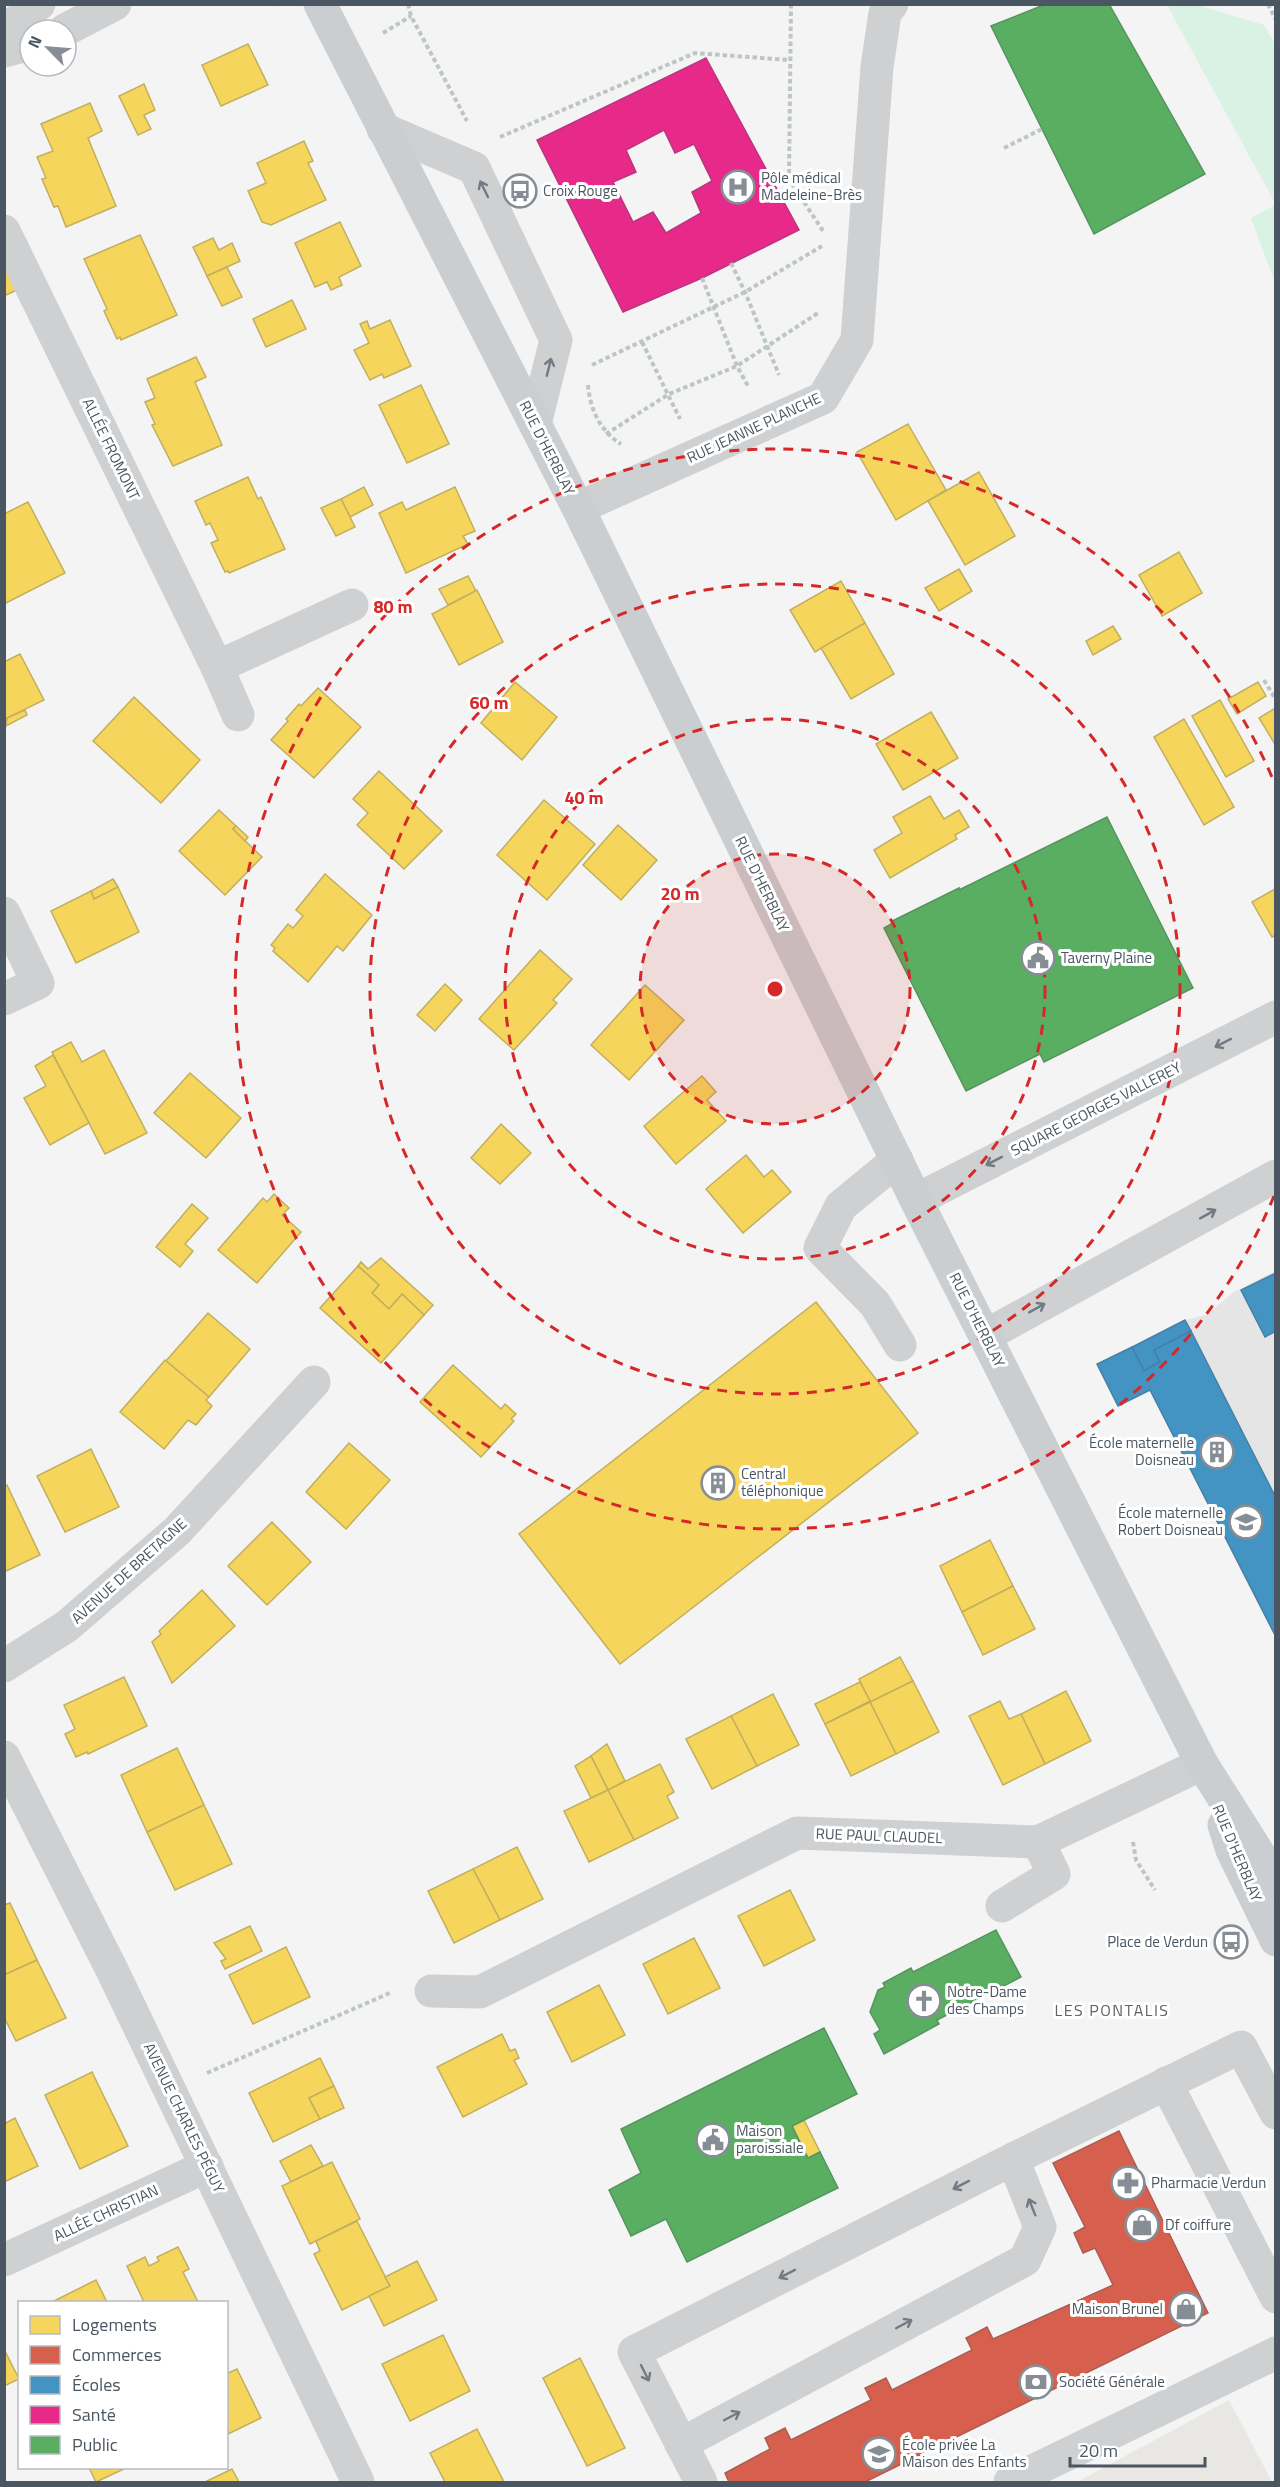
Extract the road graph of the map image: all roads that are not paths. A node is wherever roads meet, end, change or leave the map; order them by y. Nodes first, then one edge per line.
1 (39, 4) edge
2 (115, 4) edge
3 (320, 4) edge
4 (892, 4) edge
5 (78, 23) edge
6 (4, 32) edge
7 (383, 129) junction
8 (4, 231) edge
9 (535, 423) junction
10 (578, 508) junction
11 (352, 604) dead end
12 (217, 667) junction
13 (238, 715) dead end
14 (4, 913) edge
15 (4, 999) edge
16 (1275, 1017) edge
17 (897, 1160) junction
18 (1275, 1176) edge
19 (916, 1200) junction
20 (985, 1336) junction
21 (900, 1346) dead end
22 (314, 1382) dead end
23 (4, 1666) edge
24 (4, 1757) edge
25 (1202, 1764) junction
26 (1038, 1842) junction
27 (1275, 1881) edge
28 (1002, 1906) dead end
29 (1275, 1940) edge
30 (431, 1991) road end
31 (1166, 2083) junction
32 (1275, 2113) edge
33 (1013, 2159) junction
34 (207, 2166) junction
35 (4, 2260) edge
36 (1275, 2296) edge
37 (1275, 2353) edge
38 (681, 2444) junction
39 (358, 2482) edge
40 (701, 2482) edge
41 (1010, 2482) edge

1 - 6 street
2 - 5 street
3 - 7 main road, RUE D'HERBLAY
4 - 10 street, RUE JEANNE PLANCHE
7 - 9 main road, RUE D'HERBLAY
9 -> 7 street
8 - 12 street, ALLÉE FROMONT
9 - 10 main road, RUE D'HERBLAY
10 - 17 main road, RUE D'HERBLAY
11 - 12 street
12 - 13 street, ALLÉE FROMONT
14 - 15 street
16 -> 19 street, SQUARE GEORGES VALLEREY
17 - 19 main road, RUE D'HERBLAY
17 - 21 street
20 -> 18 street
19 - 20 main road, RUE D'HERBLAY
20 - 25 main road, RUE D'HERBLAY
22 - 23 street, AVENUE DE BRETAGNE
24 - 34 street, AVENUE CHARLES PÉGUY
25 - 26 street, RUE PAUL CLAUDEL
25 - 27 main road, RUE D'HERBLAY
25 - 29 main road, RUE D'HERBLAY
26 - 28 street
26 - 30 street, RUE PAUL CLAUDEL
31 - 32 street
31 - 33 street
31 - 36 street
38 -> 33 street
33 -> 38 street
34 - 35 street, ALLÉE CHRISTIAN
34 - 39 street, AVENUE CHARLES PÉGUY
37 - 41 street
38 - 40 street

